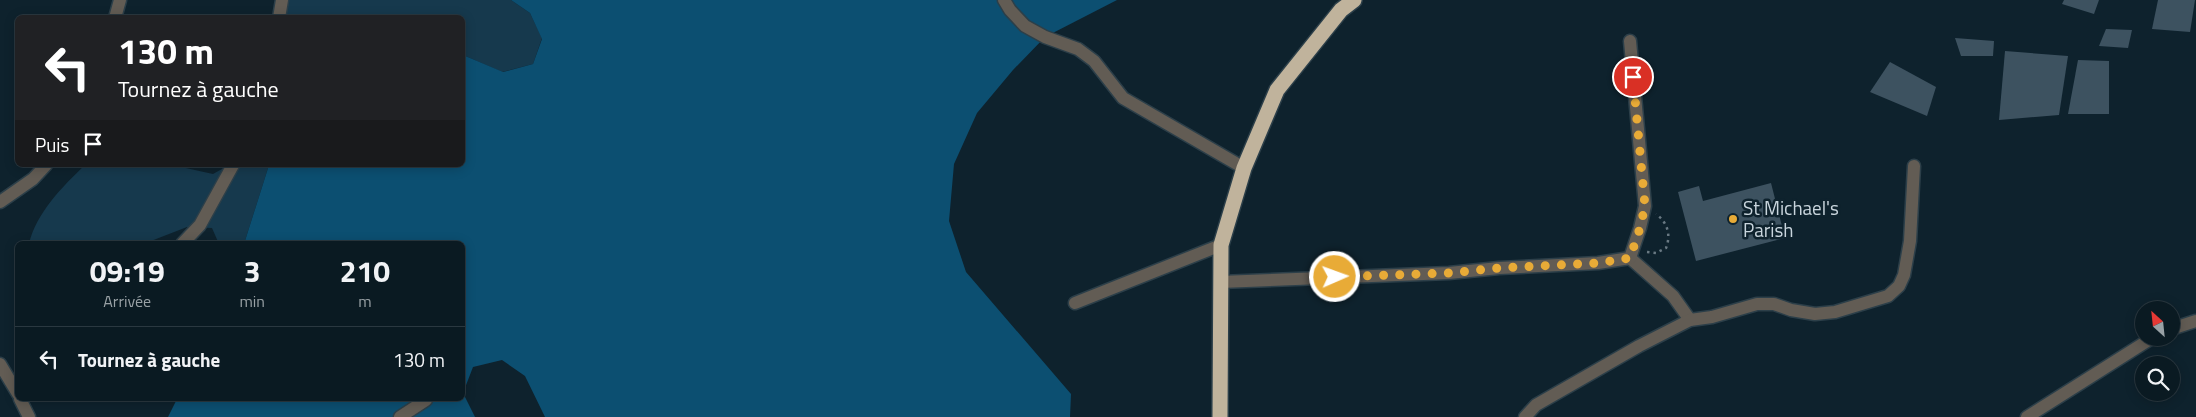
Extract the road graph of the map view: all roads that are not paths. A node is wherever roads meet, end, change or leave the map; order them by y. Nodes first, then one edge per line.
1 (120, 0) edge
2 (282, 0) edge
3 (1004, 0) edge
4 (1354, 0) edge
5 (116, 15) edge
6 (280, 15) edge
7 (1630, 40) dead end
8 (1914, 166) dead end
9 (44, 167) edge
10 (232, 167) edge
11 (1244, 168) junction
12 (0, 202) edge
13 (185, 241) edge
14 (1221, 245) junction
15 (1632, 254) junction
16 (1220, 282) junction
17 (1075, 303) dead end
18 (1690, 320) junction
19 (2196, 321) edge
20 (2180, 326) edge
21 (2139, 346) edge
22 (0, 364) edge
23 (9, 376) edge
24 (15, 388) edge
25 (21, 401) edge
26 (424, 401) edge
27 (29, 417) edge
28 (400, 417) edge
29 (1220, 417) edge
30 (1525, 417) edge
31 (2027, 417) edge

1 - 5 street
2 - 6 street
3 - 11 street
4 - 11 highway
7 - 15 street
8 - 18 street
9 - 12 street
10 - 13 street
11 - 14 highway
14 - 16 highway
14 - 17 street
15 - 16 street
15 - 18 street
16 - 29 highway
18 - 30 street
19 - 20 street
21 - 31 street
22 - 23 street
23 - 24 street
25 - 27 street
26 - 28 street

